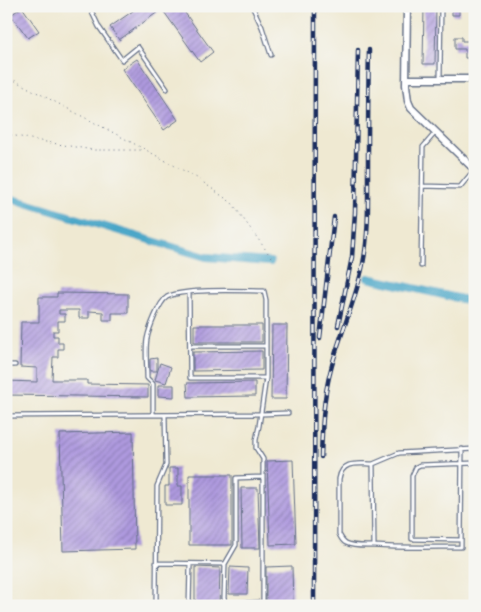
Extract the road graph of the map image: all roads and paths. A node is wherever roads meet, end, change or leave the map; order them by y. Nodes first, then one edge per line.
1 (89, 6) edge
2 (252, 6) edge
3 (406, 6) edge
4 (441, 6) edge
5 (271, 55) dead end
6 (6, 76) edge
7 (406, 79) junction
8 (440, 79) junction
9 (473, 79) edge
10 (166, 89) dead end
11 (475, 90) edge
12 (436, 132) junction
13 (6, 134) edge
14 (146, 150) junction
15 (475, 169) edge
16 (422, 186) junction
17 (270, 257) dead end
18 (421, 266) dead end
19 (189, 292) junction
20 (190, 346) junction
21 (266, 346) junction
22 (6, 365) edge
23 (15, 365) dead end
24 (266, 378) junction
25 (288, 413) dead end
26 (261, 414) junction
27 (153, 415) junction
28 (165, 415) junction
29 (6, 416) edge
30 (462, 449) junction
31 (475, 449) edge
32 (462, 463) junction
33 (475, 463) edge
34 (373, 464) junction
35 (263, 478) junction
36 (461, 540) junction
37 (374, 546) junction
38 (156, 563) junction
39 (190, 564) junction
40 (224, 564) junction
41 (156, 606) edge
42 (190, 606) edge
43 (226, 606) edge
44 (263, 606) edge

1 - 10 lane
2 - 5 lane
3 - 7 street
4 - 8 lane
6 - 14 path
7 - 8 street
7 - 12 street
8 - 9 street
9 - 11 lane
12 - 15 street
12 - 16 lane
13 - 14 path
14 - 17 path
15 - 16 lane
16 - 18 lane
19 - 20 lane
19 - 21 lane
19 - 27 lane
20 - 21 lane
20 - 24 lane
21 - 24 lane
22 - 23 lane
24 - 26 lane
25 - 26 lane
26 - 28 lane
26 - 35 lane
27 - 28 lane
27 - 29 lane
28 - 38 lane
30 - 31 lane
30 - 32 lane
30 - 34 lane
32 - 33 lane
32 - 36 lane
32 - 36 lane
34 - 37 lane
34 - 37 lane
35 - 40 lane
35 - 44 lane
36 - 37 lane
38 - 39 lane
38 - 41 lane
39 - 40 lane
39 - 42 lane
40 - 43 lane

